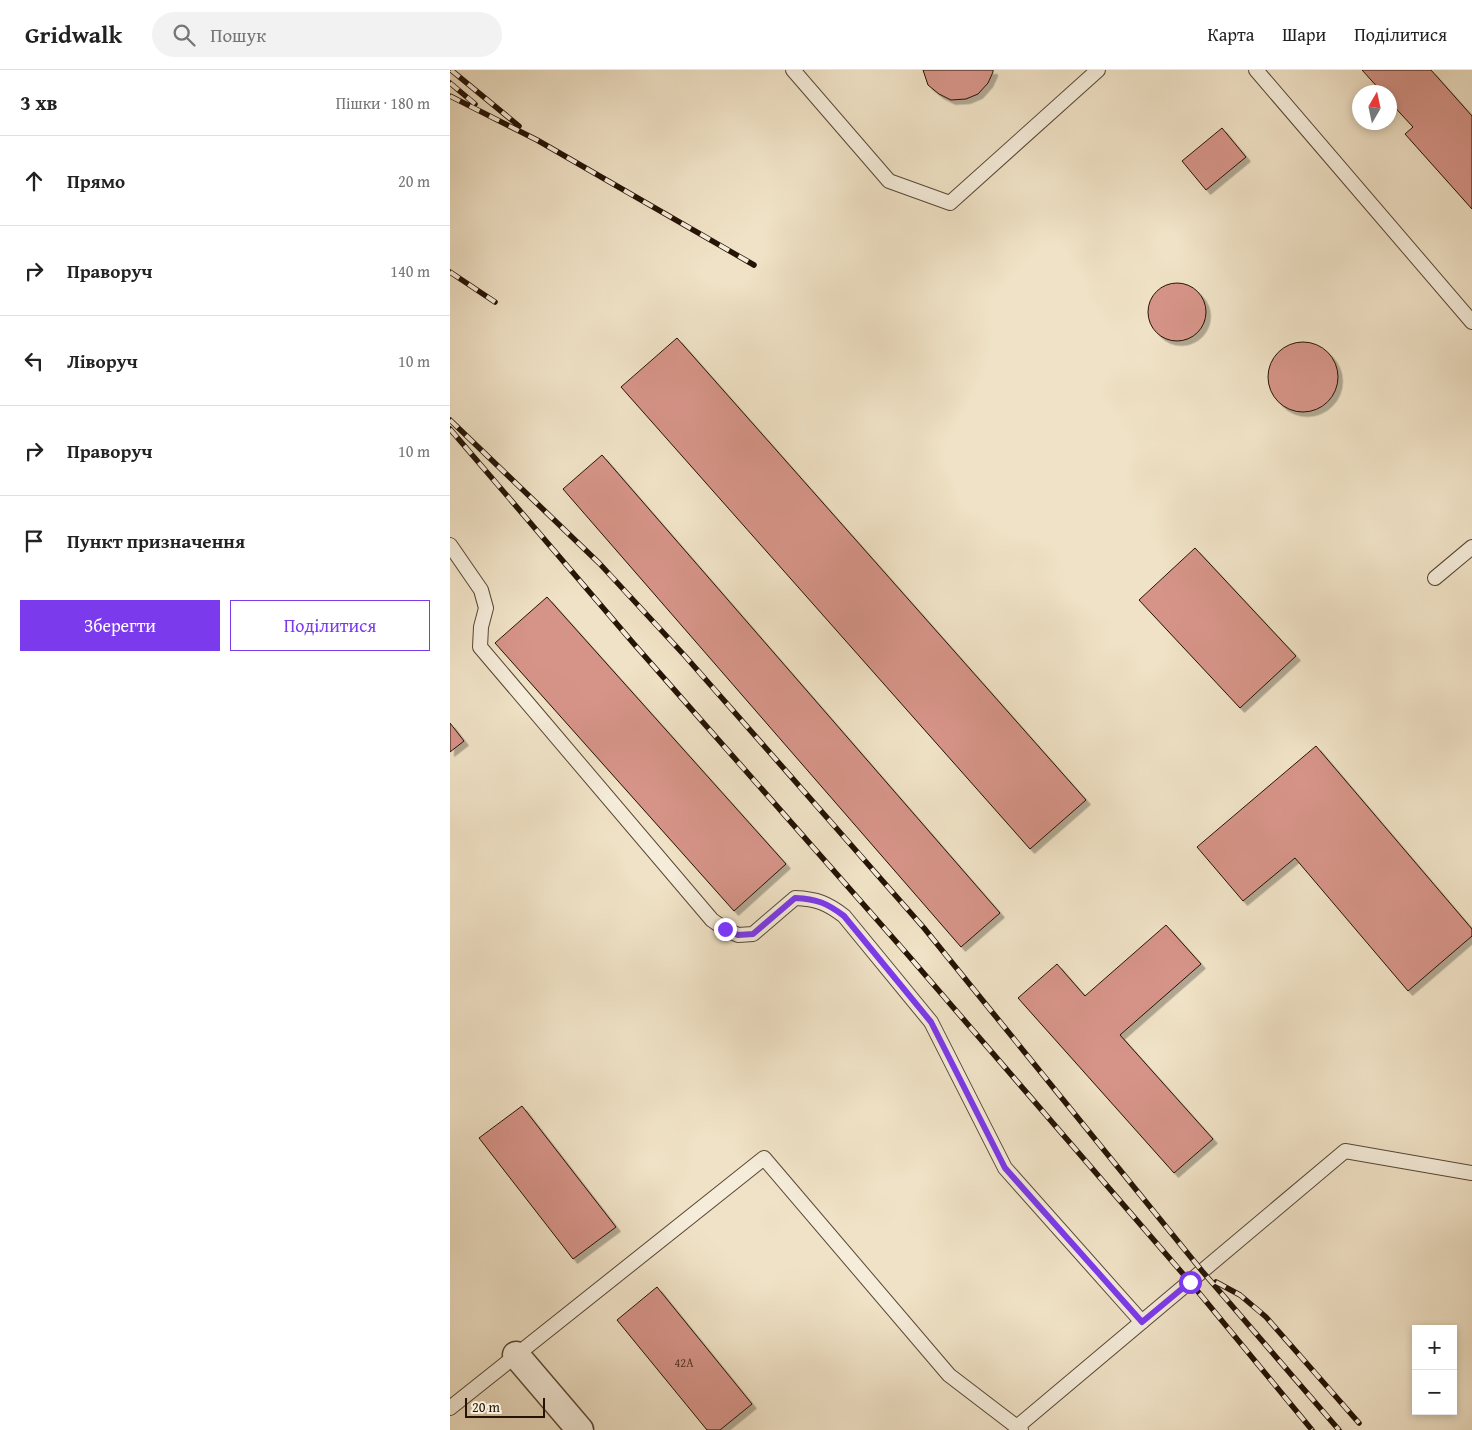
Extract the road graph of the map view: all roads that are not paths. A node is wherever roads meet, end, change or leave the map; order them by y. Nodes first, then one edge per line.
1 (793, 70) edge
2 (1098, 70) edge
3 (1256, 70) edge
4 (1472, 322) edge
5 (450, 545) edge
6 (1472, 547) edge
7 (1435, 578) dead end
8 (1472, 1173) edge
9 (1142, 1322) junction
10 (516, 1356) junction
11 (450, 1408) edge
12 (1019, 1428) edge
13 (580, 1430) edge

1 - 2 lane
3 - 4 lane
5 - 9 lane
6 - 7 lane
8 - 9 lane
9 - 12 lane
10 - 11 lane
10 - 12 lane
10 - 13 street

